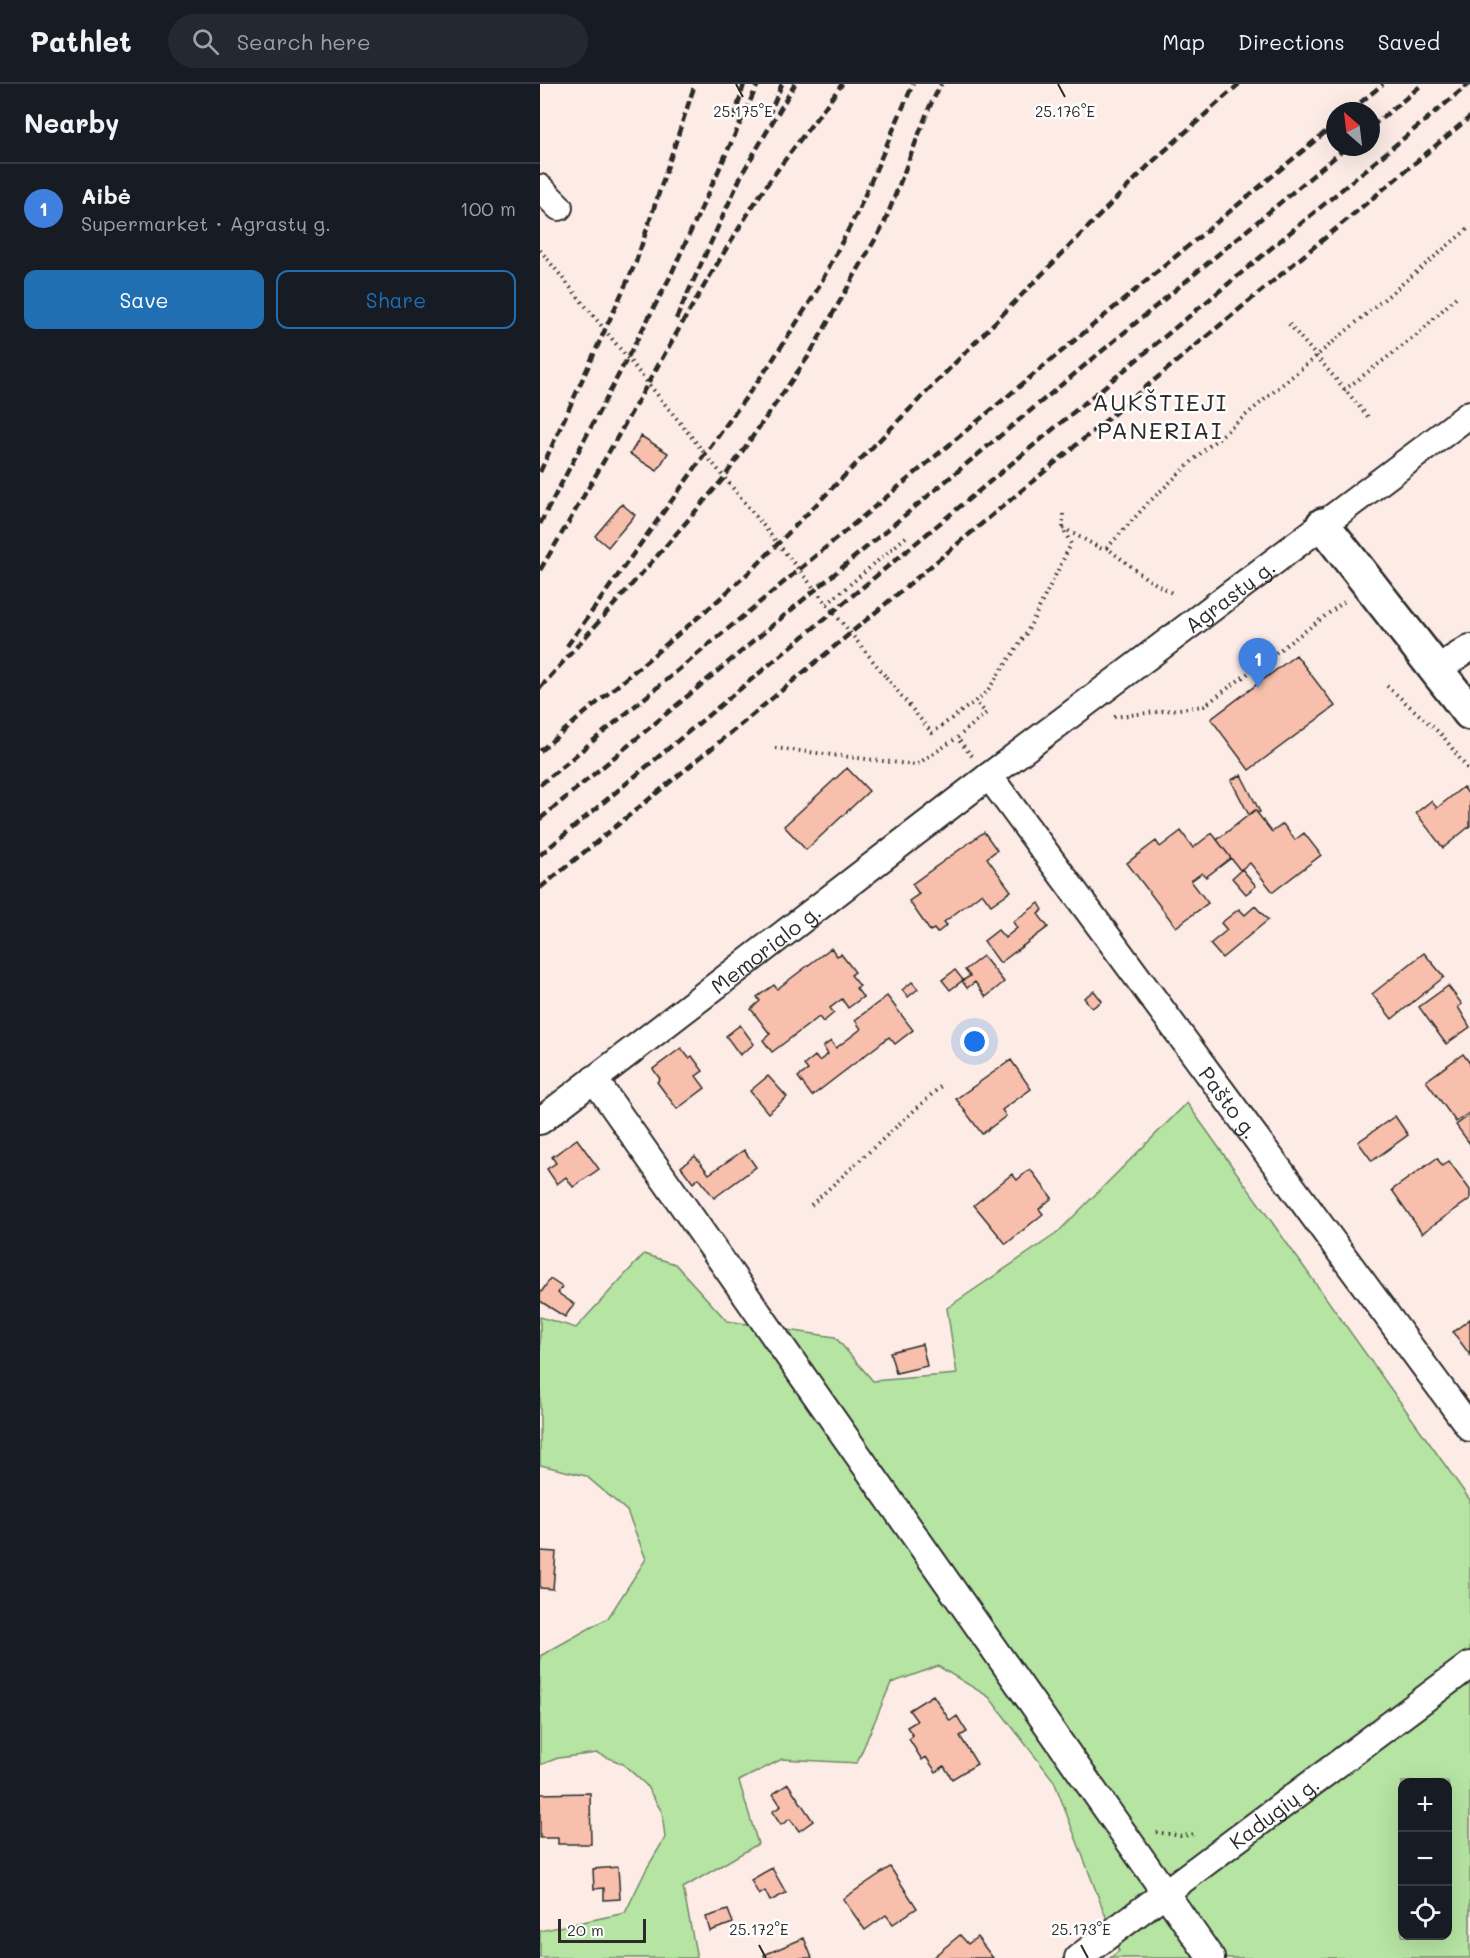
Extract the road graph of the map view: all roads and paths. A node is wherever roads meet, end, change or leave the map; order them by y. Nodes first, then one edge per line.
1 (540, 188) edge
2 (559, 207) dead end
3 (1470, 227) edge
4 (540, 250) edge
5 (1457, 296) dead end
6 (1289, 324) dead end
7 (1316, 357) junction
8 (1344, 390) junction
9 (1470, 414) edge
10 (1369, 418) dead end
11 (1063, 512) dead end
12 (1323, 525) junction
13 (1063, 528) junction
14 (907, 536) dead end
15 (1107, 548) junction
16 (1369, 583) junction
17 (1172, 593) dead end
18 (827, 604) junction
19 (1470, 648) edge
20 (1437, 669) junction
21 (1387, 686) dead end
22 (975, 701) junction
23 (1470, 713) edge
24 (1110, 717) dead end
25 (957, 738) junction
26 (775, 748) dead end
27 (1470, 772) edge
28 (989, 776) junction
29 (594, 1079) junction
30 (942, 1085) dead end
31 (540, 1121) edge
32 (811, 1205) dead end
33 (1470, 1428) edge
34 (1470, 1665) edge
35 (1116, 1826) junction
36 (1202, 1834) dead end
37 (1164, 1894) junction
38 (1078, 1958) edge
39 (1211, 1958) edge

1 - 2 street
3 - 7 path
4 - 18 path, bridge
5 - 8 path
6 - 7 path
7 - 8 path
7 - 15 path
8 - 10 path
9 - 12 street, Agrastų g.
11 - 13 path
12 - 16 main road
12 - 28 street, Agrastų g.
13 - 15 path
13 - 22 path
14 - 18 path
15 - 17 path
16 - 20 main road
16 - 24 path
18 - 22 path, bridge
19 - 20 street
20 - 23 main road
21 - 27 path
22 - 25 path
25 - 26 path
25 - 28 path
28 - 29 street, Memorialo g.
28 - 33 street, Pašto g.
29 - 31 street, Memorialo g.
29 - 35 street
30 - 32 path
34 - 37 street, Kadugių g.
35 - 36 path
35 - 37 street
37 - 38 street, Kadugių g.
37 - 39 street

